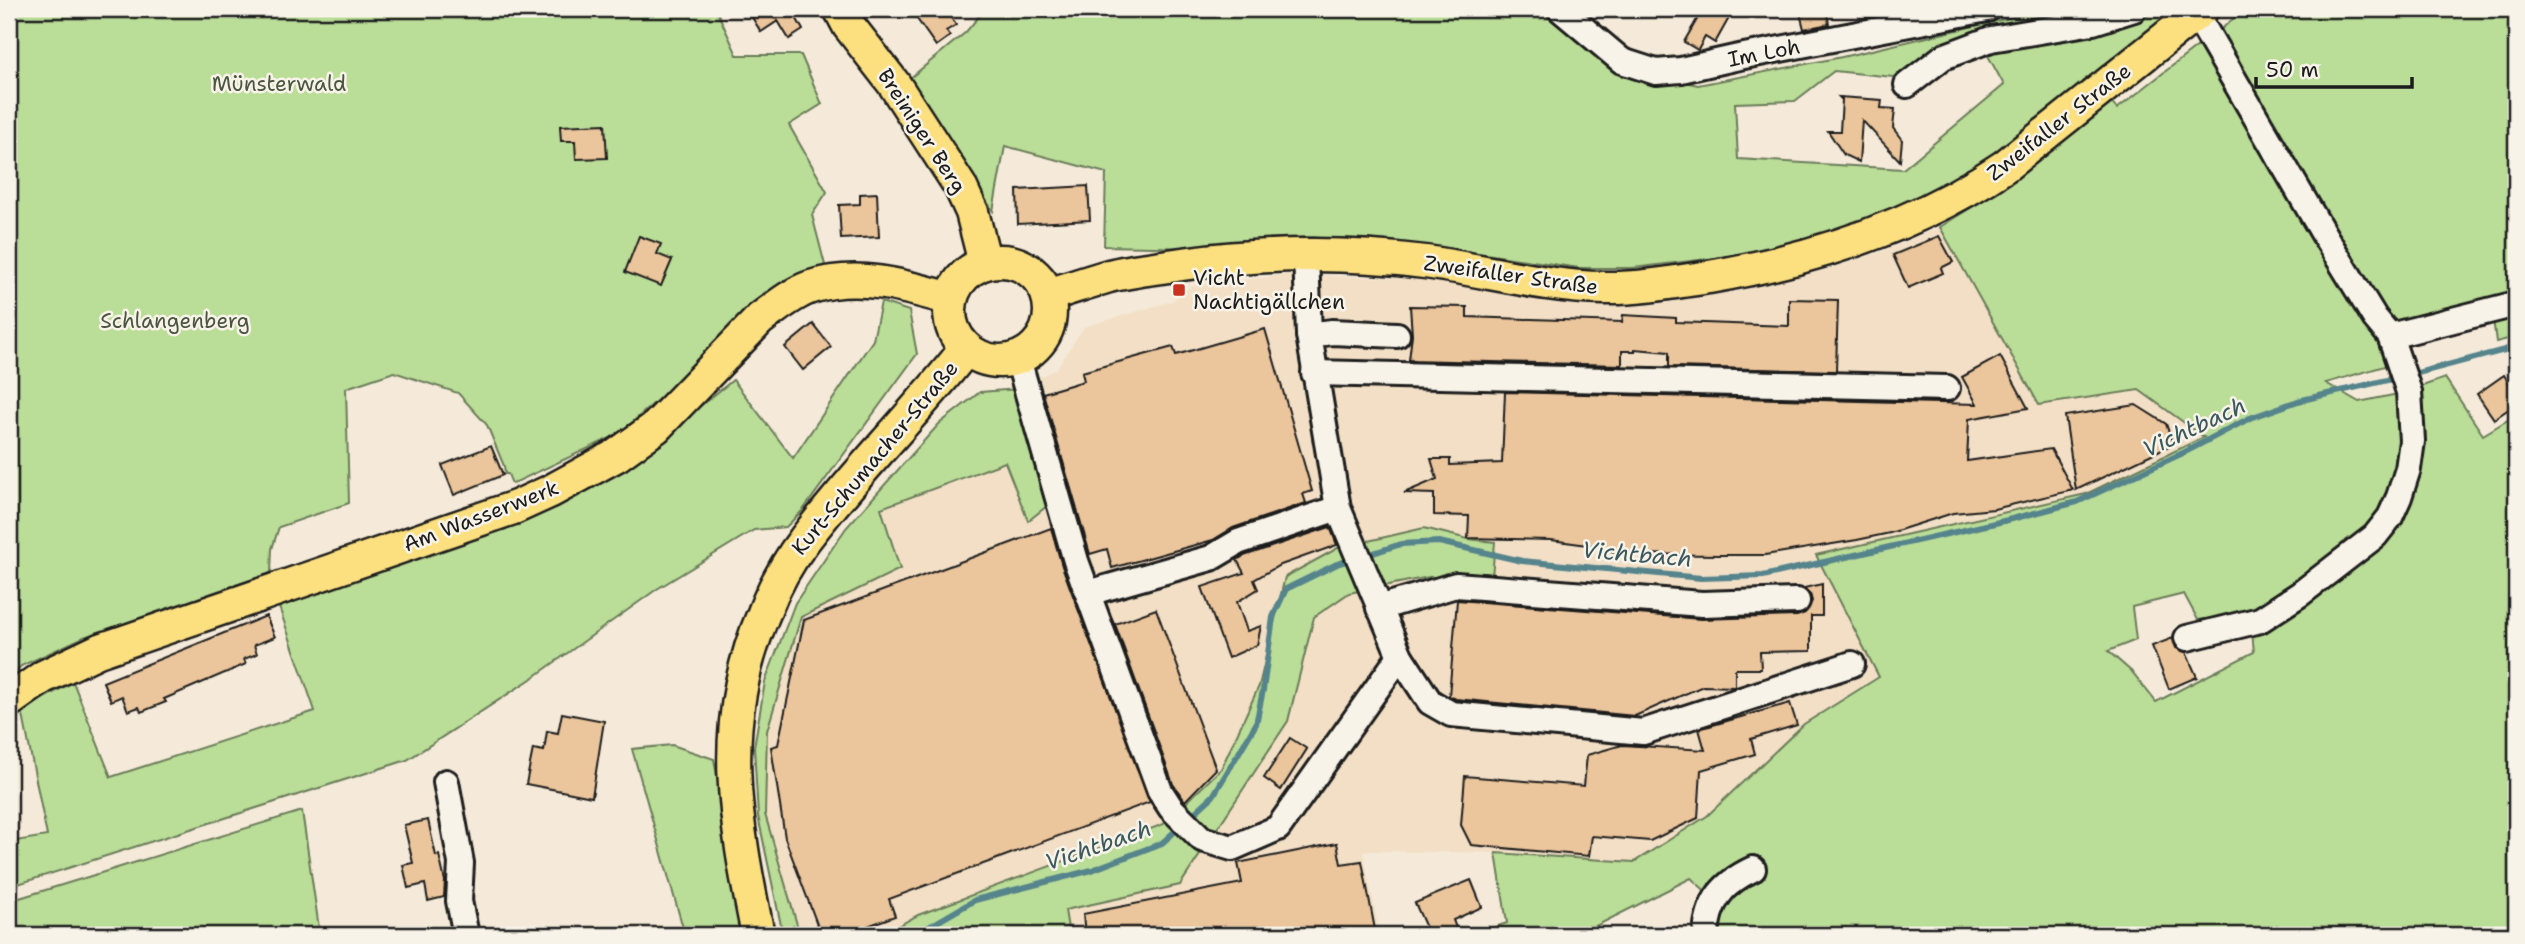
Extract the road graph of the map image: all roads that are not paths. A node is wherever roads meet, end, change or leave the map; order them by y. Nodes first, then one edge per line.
1 (839, 9) edge
2 (1560, 9) edge
3 (1986, 9) edge
4 (2134, 9) edge
5 (2199, 11) edge
6 (1907, 85) dead end
7 (1306, 255) junction
8 (985, 263) junction
9 (1048, 295) junction
10 (951, 299) junction
11 (2516, 304) edge
12 (1309, 335) junction
13 (1397, 335) dead end
14 (2390, 336) junction
15 (966, 349) junction
16 (1018, 359) junction
17 (1314, 373) junction
18 (1947, 388) dead end
19 (1338, 508) junction
20 (1088, 593) junction
21 (1797, 601) dead end
22 (1379, 608) junction
23 (2187, 638) dead end
24 (1399, 656) junction
25 (1852, 664) dead end
26 (9, 701) edge
27 (446, 782) dead end
28 (1753, 869) dead end
29 (466, 935) edge
30 (758, 935) edge
31 (1706, 935) edge

1 - 8 main road, Breiniger Berg
2 - 3 street, Im Loh
4 - 6 street
5 - 7 main road, Zweifaller Straße
5 - 14 street, Zweifaller Straße
7 - 9 main road, Zweifaller Straße
7 - 12 street
8 - 9 main road
8 - 10 main road
9 - 16 main road
10 - 15 main road
10 - 26 main road, Am Wasserwerk
11 - 14 street
12 - 13 street
12 - 17 street
14 - 23 street, Zweifaller Straße
15 - 16 main road
15 - 30 main road, Kurt-Schumacher-Straße
16 - 20 street
17 - 18 street
17 - 19 street
19 - 20 street
19 - 22 street
20 - 24 street
21 - 22 street
22 - 24 street
24 - 25 street
27 - 29 street
28 - 31 street

